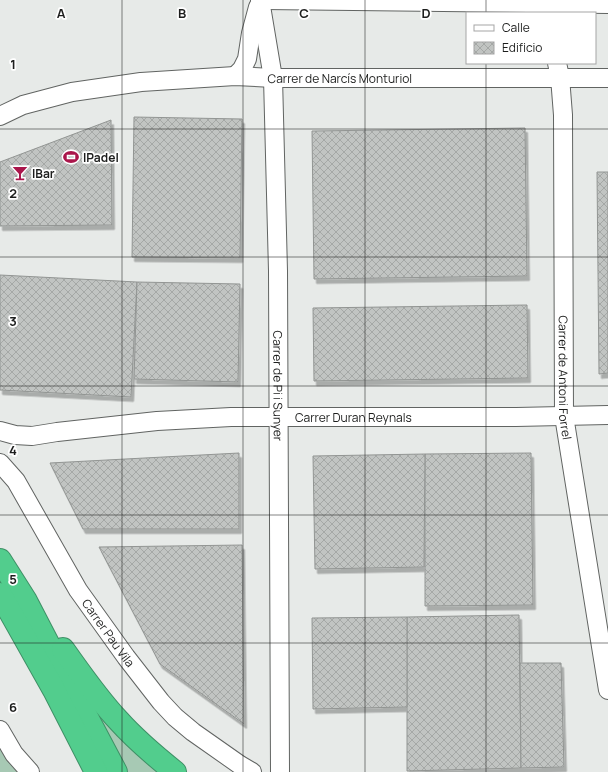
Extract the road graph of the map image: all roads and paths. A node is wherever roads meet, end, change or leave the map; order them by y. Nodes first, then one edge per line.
1 (260, 0) edge
2 (264, 0) edge
3 (608, 4) edge
4 (544, 5) edge
5 (559, 70) edge
6 (235, 76) junction
7 (273, 78) junction
8 (608, 78) edge
9 (0, 116) edge
10 (608, 415) edge
11 (564, 416) junction
12 (279, 418) junction
13 (0, 430) edge
14 (0, 463) edge
15 (0, 560) edge
16 (0, 594) edge
17 (26, 601) junction
18 (608, 690) edge
19 (0, 730) edge
20 (30, 772) edge
21 (96, 772) edge
22 (116, 772) edge
23 (175, 772) edge
24 (252, 772) edge
25 (280, 772) edge

1 - 6 street
1 - 7 street, Carrer de Pi i Sunyer
2 - 4 street
3 - 4 street
5 - 7 street, Carrer de Narcís Monturiol
5 - 8 street, Carrer de Narcís Monturiol
5 - 11 street, Carrer de Antoni Forrel
6 - 7 street, Carrer de Narcís Monturiol
6 - 9 street, Carrer de Narcís Monturiol
7 - 12 street, Carrer de Pi i Sunyer
10 - 11 street, Carrer Duran Reynals
11 - 12 street, Carrer Duran Reynals
11 - 18 street, Carrer de Antoni Forrel
12 - 13 street, Carrer Duran Reynals
12 - 25 street, Carrer de Pi i Sunyer
14 - 24 street, Carrer Pau Vila
15 - 17 highway
16 - 21 highway
17 - 22 highway
17 - 23 highway
19 - 20 street

